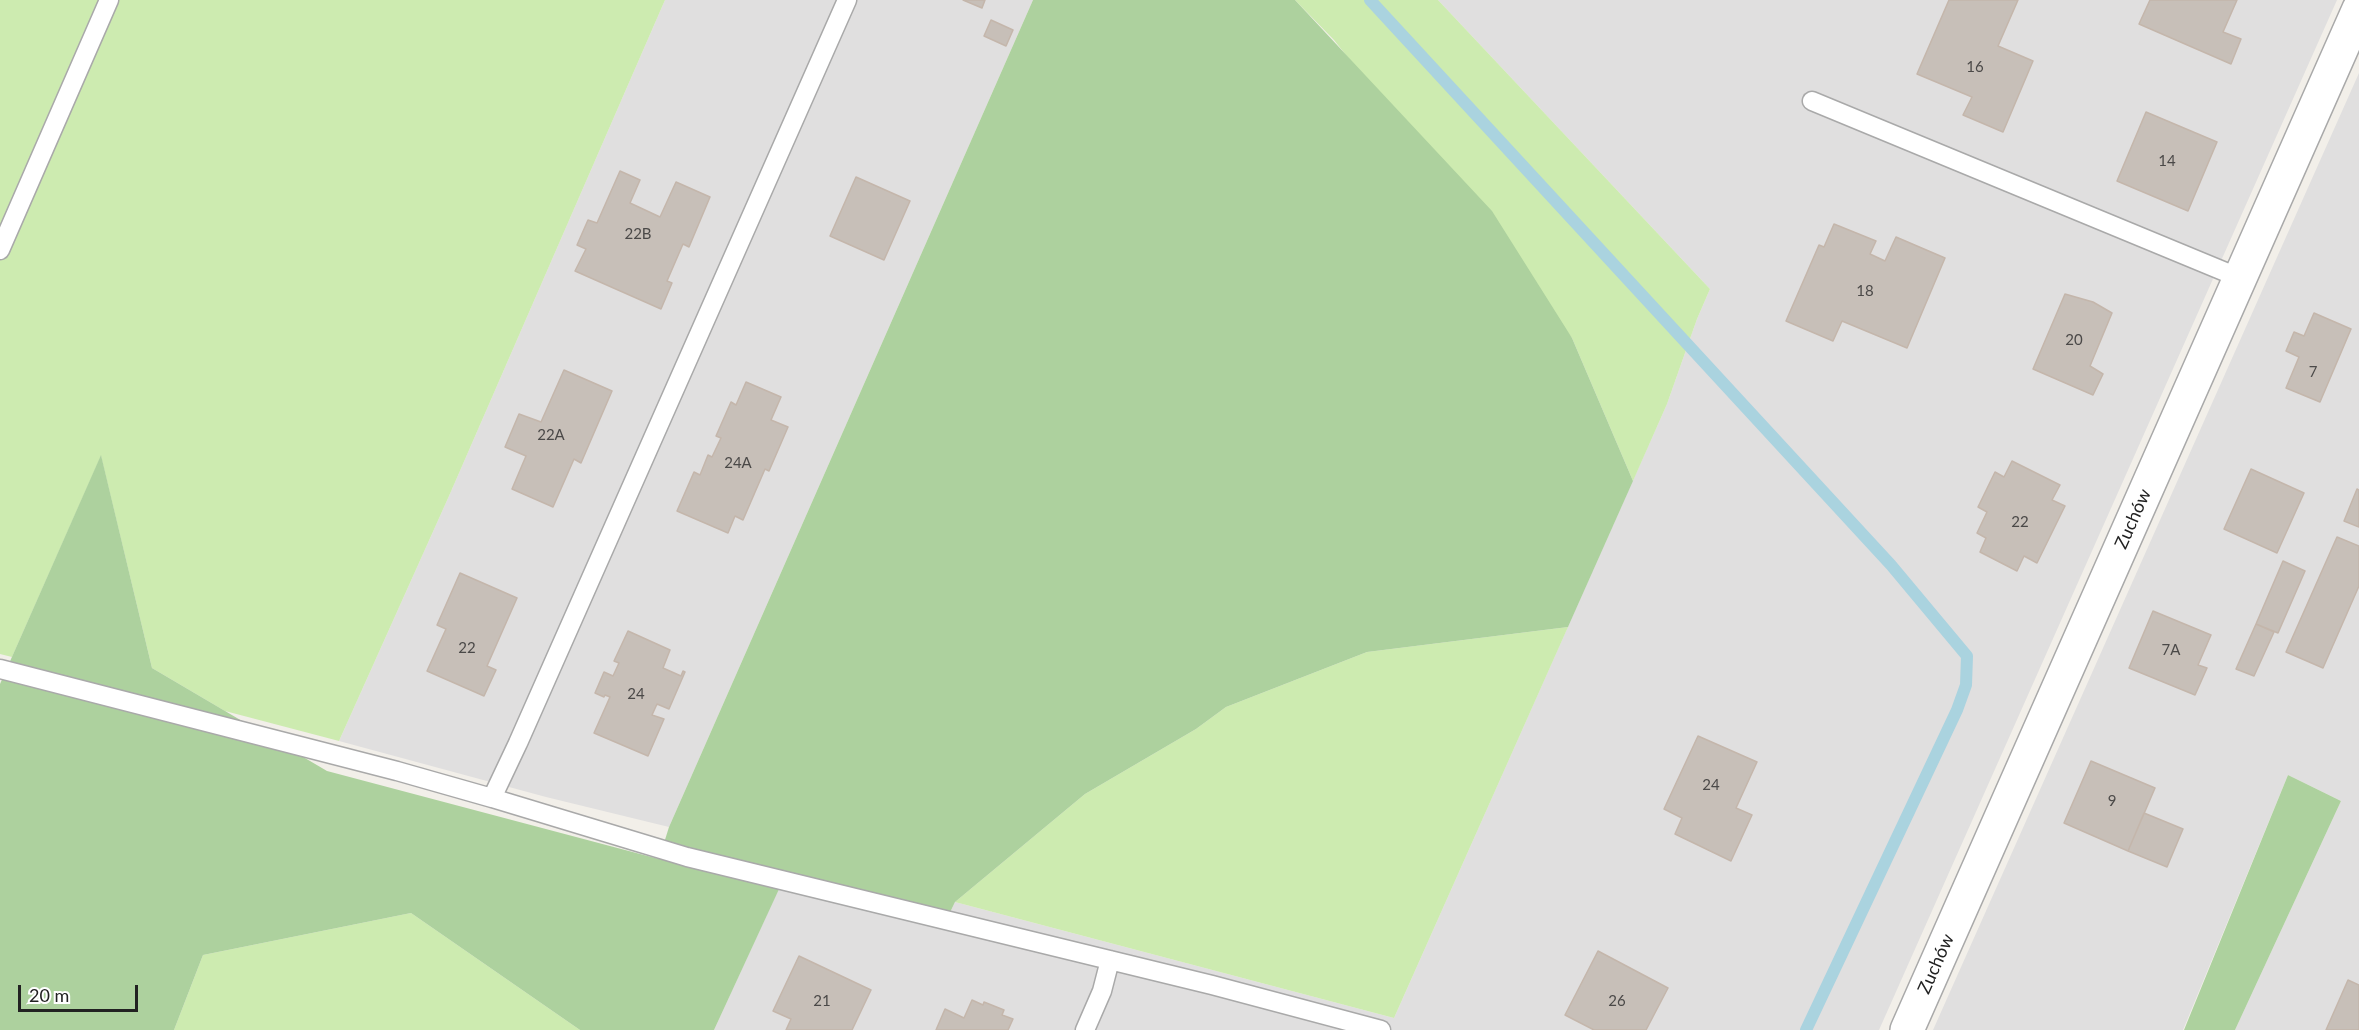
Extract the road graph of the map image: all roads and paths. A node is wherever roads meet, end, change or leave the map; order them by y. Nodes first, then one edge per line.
1 (109, 0) edge
2 (847, 0) edge
3 (2359, 9) edge
4 (1812, 102) dead end
5 (0, 250) edge
6 (2240, 278) junction
7 (0, 669) edge
8 (492, 798) junction
9 (1110, 960) junction
10 (1085, 1030) edge
11 (1382, 1030) edge
12 (1907, 1030) edge

1 - 5 lane
2 - 8 lane
3 - 6 street, Zuchów
4 - 6 lane
6 - 12 street, Zuchów
7 - 8 lane
8 - 9 lane
9 - 10 lane
9 - 11 lane

